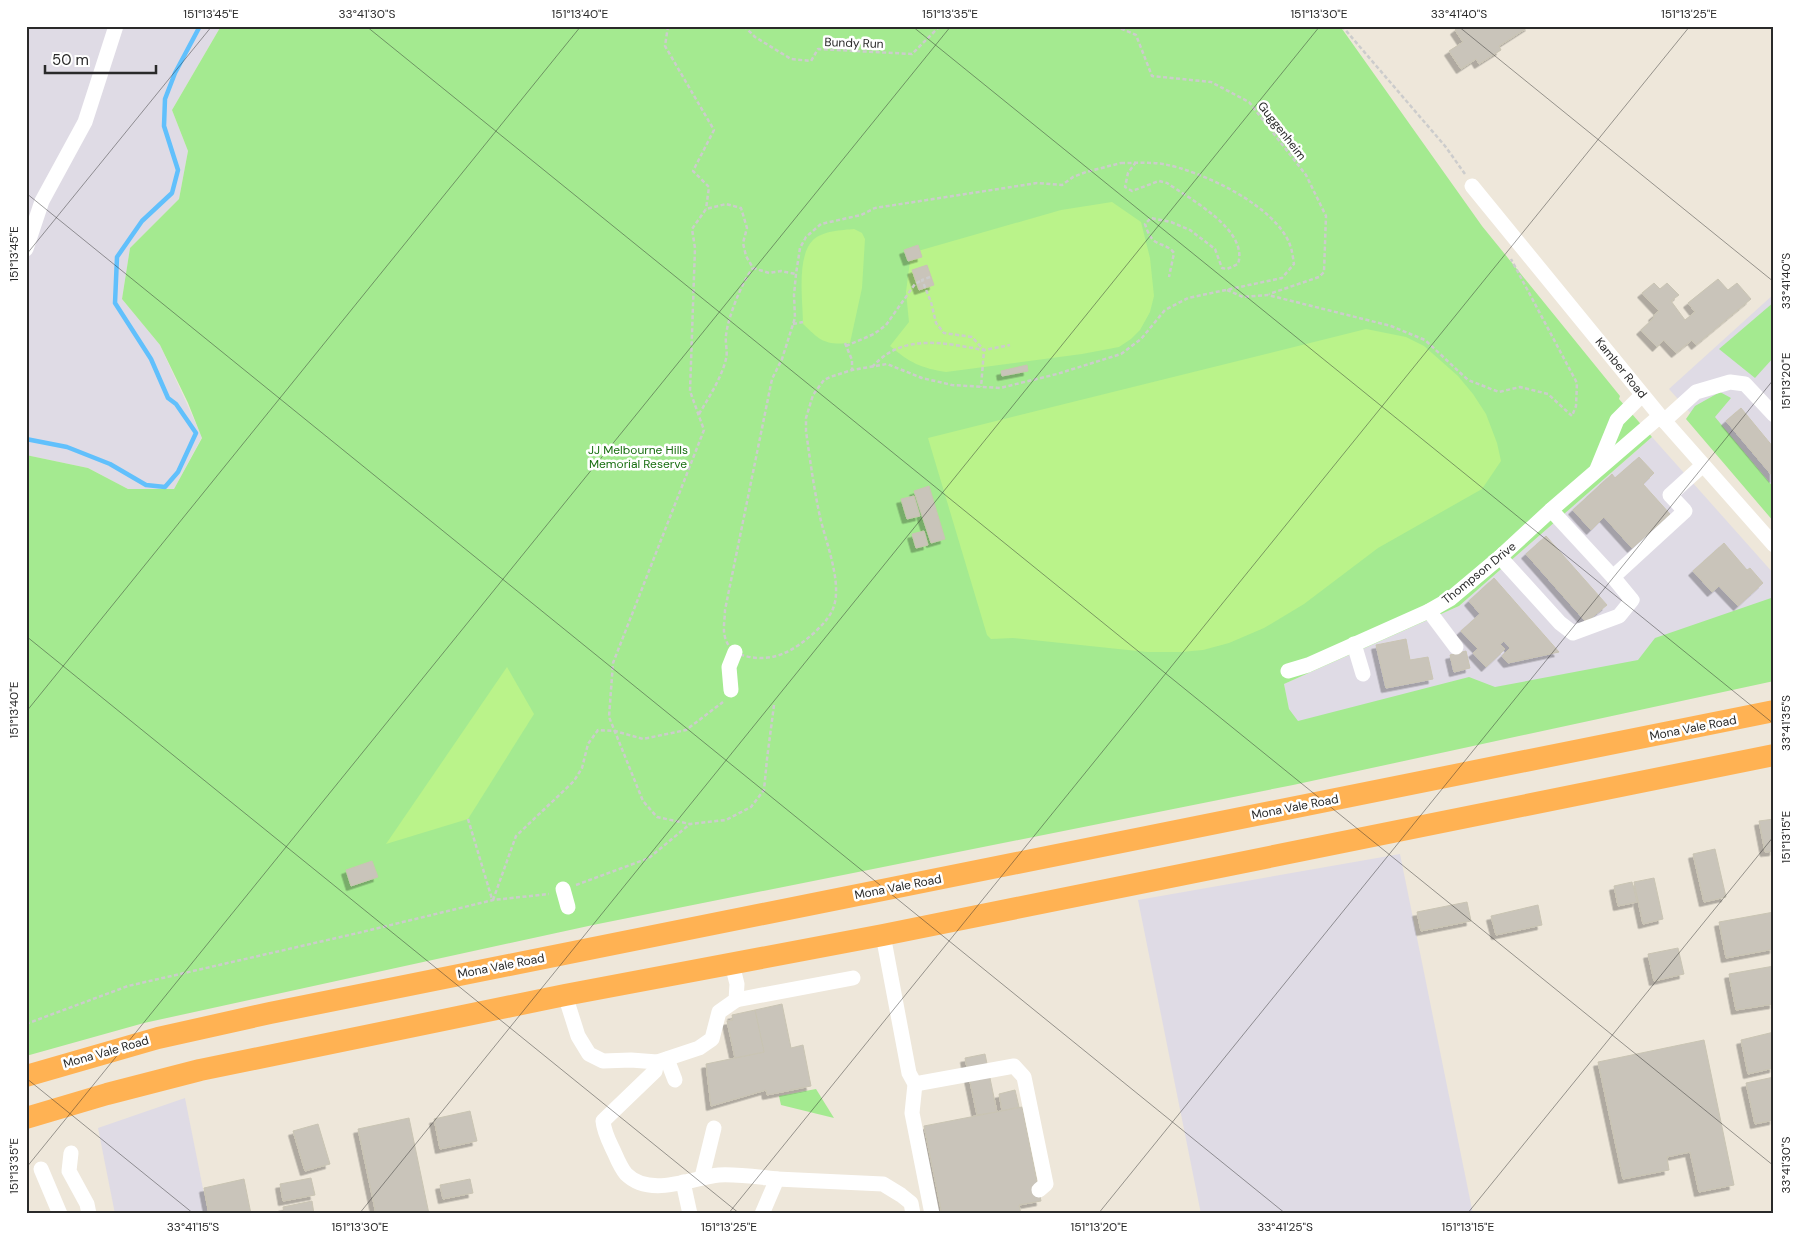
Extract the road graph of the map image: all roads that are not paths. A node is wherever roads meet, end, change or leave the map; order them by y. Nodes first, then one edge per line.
1 (116, 26) edge
2 (1472, 186) road end
3 (26, 248) edge
4 (1642, 395) junction
5 (1774, 415) edge
6 (1662, 418) junction
7 (1703, 465) junction
8 (1597, 470) junction
9 (1551, 510) junction
10 (1774, 545) edge
11 (1500, 557) junction
12 (1613, 577) junction
13 (1429, 611) junction
14 (1354, 644) junction
15 (1456, 647) dead end
16 (734, 652) road end
17 (1288, 671) dead end
18 (1363, 674) dead end
19 (730, 696) road end
20 (1774, 711) edge
21 (1774, 755) edge
22 (563, 889) road end
23 (568, 906) dead end
24 (883, 935) junction
25 (732, 964) junction
26 (853, 978) dead end
27 (565, 995) junction
28 (736, 1000) junction
29 (662, 1060) junction
30 (26, 1076) edge
31 (675, 1080) dead end
32 (915, 1084) junction
33 (26, 1118) edge
34 (714, 1128) dead end
35 (71, 1153) dead end
36 (41, 1169) dead end
37 (702, 1177) junction
38 (777, 1179) junction
39 (684, 1182) junction
40 (1039, 1190) dead end
41 (60, 1214) edge
42 (89, 1214) edge
43 (690, 1214) edge
44 (762, 1214) edge
45 (913, 1214) edge
46 (932, 1214) edge

1 - 3 street
2 - 4 street, Kamber Road
4 - 6 street, Kamber Road
4 - 8 street, Thompson Drive
5 - 6 street, Thompson Drive
6 - 7 street, Kamber Road
6 - 8 street, Thompson Drive
7 - 10 street, Kamber Road
7 - 12 street
8 - 9 street, Thompson Drive
9 - 11 street, Thompson Drive
9 - 12 street
11 - 12 street
11 - 13 street, Thompson Drive
13 - 14 street, Thompson Drive
13 - 15 street
14 - 17 street, Thompson Drive
14 - 18 street
16 - 19 street
20 - 30 highway, Mona Vale Road
21 - 24 highway
22 - 23 street
24 - 25 highway
24 - 32 street
25 - 27 highway
25 - 28 street
26 - 28 street
27 - 29 street
27 - 33 highway
28 - 29 street
29 - 31 street
29 - 39 street
32 - 40 street
32 - 46 street
34 - 37 street
35 - 42 street
36 - 41 street
37 - 38 street
37 - 39 street
38 - 44 street
38 - 45 street
39 - 43 street

